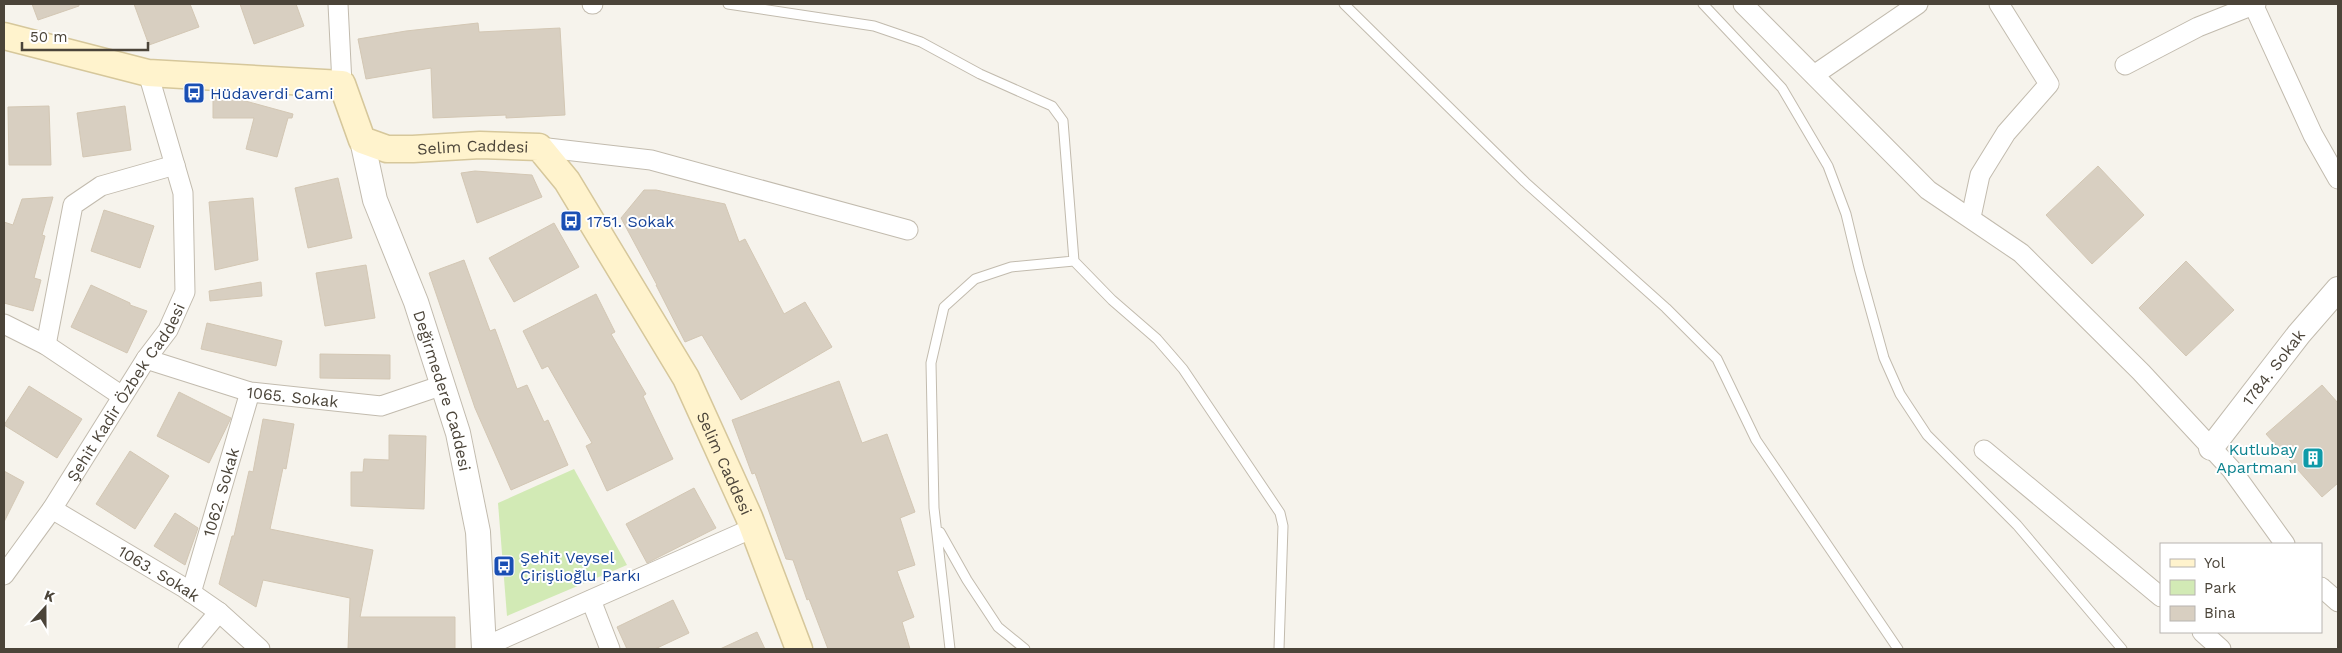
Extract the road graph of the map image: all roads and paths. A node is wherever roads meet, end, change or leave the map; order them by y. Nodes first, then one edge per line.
1 (344, 4) edge
2 (728, 4) edge
3 (1344, 4) edge
4 (1703, 4) edge
5 (1743, 4) edge
6 (1918, 4) edge
7 (1999, 4) edge
8 (2254, 4) edge
9 (4, 36) edge
10 (2125, 65) dead end
11 (148, 73) junction
12 (1814, 75) junction
13 (342, 84) junction
14 (362, 140) junction
15 (540, 147) junction
16 (175, 165) junction
17 (2338, 179) edge
18 (1971, 217) junction
19 (908, 230) dead end
20 (1074, 260) junction
21 (2338, 289) edge
22 (4, 324) edge
23 (46, 344) junction
24 (146, 359) junction
25 (443, 385) junction
26 (250, 392) junction
27 (122, 396) junction
28 (2211, 448) junction
29 (1984, 450) dead end
30 (52, 509) junction
31 (753, 528) junction
32 (937, 528) junction
33 (2284, 543) edge
34 (4, 575) edge
35 (2322, 588) edge
36 (191, 593) junction
37 (2160, 596) edge
38 (591, 600) junction
39 (2338, 602) edge
40 (219, 612) junction
41 (2203, 633) edge
42 (484, 648) edge
43 (188, 649) edge
44 (260, 649) edge
45 (610, 649) edge
46 (799, 649) edge
47 (950, 649) edge
48 (1025, 649) edge
49 (1279, 649) edge
50 (1898, 649) edge
51 (2122, 649) edge
52 (2221, 649) edge

1 - 13 street
2 - 20 lane
3 - 50 lane
4 - 51 lane
5 - 12 street
6 - 12 street
7 - 18 street
8 - 10 street
8 - 17 street
9 - 11 main road
11 - 13 main road
11 - 16 street, Şehit Kadir Özbek Caddesi
12 - 18 street
13 - 14 main road
14 - 15 main road, Selim Caddesi
14 - 25 street, Değirmedere Caddesi
15 - 19 street
15 - 31 main road, Selim Caddesi
16 - 23 street
16 - 24 street, Şehit Kadir Özbek Caddesi
18 - 28 street
20 - 32 lane
20 - 49 lane
21 - 28 street, 1784. Sokak
22 - 23 street
23 - 27 street
24 - 26 street, 1065. Sokak
24 - 27 street, Şehit Kadir Özbek Caddesi
25 - 26 street, 1065. Sokak
25 - 42 street, Değirmedere Caddesi
26 - 36 street, 1062. Sokak
27 - 30 street, Şehit Kadir Özbek Caddesi
28 - 33 street
29 - 37 street
30 - 34 street, Şehit Kadir Özbek Caddesi
30 - 36 street, 1063. Sokak
31 - 38 street
31 - 46 main road, Selim Caddesi
32 - 47 lane
32 - 48 lane
35 - 39 street
36 - 40 street, 1063. Sokak
38 - 42 street
38 - 45 street
40 - 43 street
40 - 44 street, 1063. Sokak
41 - 52 street

